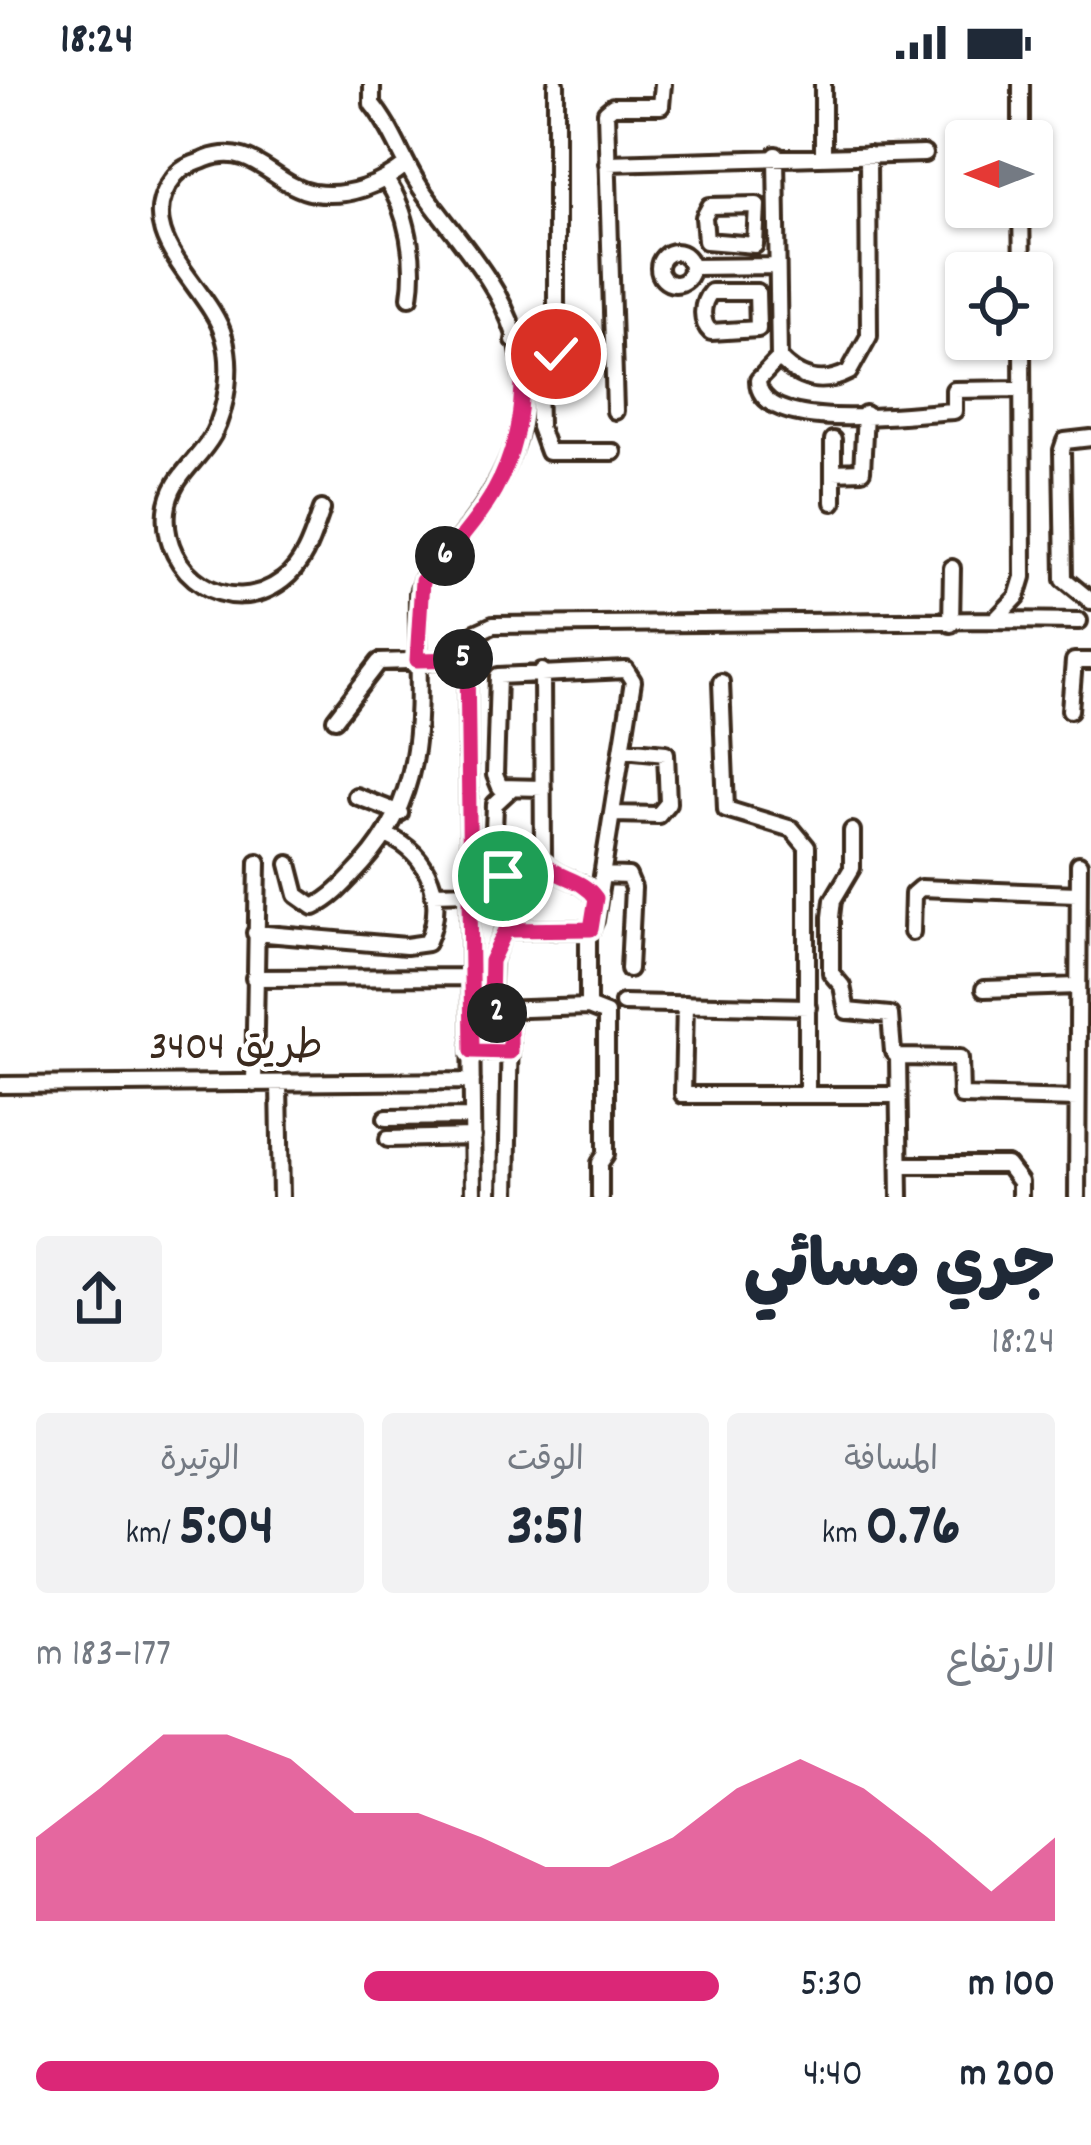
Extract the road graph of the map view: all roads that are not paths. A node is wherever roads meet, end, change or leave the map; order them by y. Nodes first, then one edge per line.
1 (372, 84) edge
2 (556, 84) edge
3 (663, 84) edge
4 (823, 84) edge
5 (1021, 84) edge
6 (1022, 120) edge
7 (924, 154) dead end
8 (776, 155) junction
9 (823, 155) junction
10 (868, 155) junction
11 (608, 163) junction
12 (407, 164) junction
13 (386, 180) junction
14 (758, 223) junction
15 (777, 224) junction
16 (777, 266) junction
17 (692, 267) dead end
18 (410, 297) dead end
19 (758, 310) junction
20 (777, 310) junction
21 (556, 337) junction
22 (514, 340) junction
23 (779, 358) junction
24 (1022, 360) edge
25 (530, 377) junction
26 (1022, 389) junction
27 (615, 411) dead end
28 (865, 414) junction
29 (1091, 438) edge
30 (833, 440) dead end
31 (613, 452) dead end
32 (833, 472) junction
33 (833, 502) dead end
34 (322, 509) dead end
35 (952, 568) dead end
36 (1091, 601) edge
37 (995, 620) junction
38 (1078, 621) dead end
39 (951, 624) junction
40 (467, 659) junction
41 (417, 660) junction
42 (1091, 661) edge
43 (542, 670) junction
44 (721, 682) dead end
45 (1070, 710) dead end
46 (335, 719) dead end
47 (622, 749) junction
48 (543, 788) junction
49 (511, 789) junction
50 (356, 796) dead end
51 (400, 813) junction
52 (613, 814) junction
53 (852, 831) dead end
54 (388, 836) junction
55 (258, 862) dead end
56 (543, 863) junction
57 (289, 864) dead end
58 (1078, 864) dead end
59 (603, 875) junction
60 (471, 892) junction
61 (433, 893) junction
62 (1077, 894) junction
63 (596, 898) junction
64 (591, 929) junction
65 (912, 932) dead end
66 (255, 933) junction
67 (1085, 934) edge
68 (629, 969) dead end
69 (472, 976) junction
70 (254, 978) junction
71 (1078, 986) junction
72 (984, 989) dead end
73 (622, 1004) dead end
74 (685, 1004) junction
75 (588, 1007) junction
76 (808, 1007) junction
77 (494, 1010) junction
78 (1084, 1042) edge
79 (472, 1051) junction
80 (510, 1052) junction
81 (898, 1057) junction
82 (472, 1081) junction
83 (0, 1084) edge
84 (254, 1084) junction
85 (279, 1084) junction
86 (808, 1096) junction
87 (898, 1096) junction
88 (1077, 1099) junction
89 (472, 1117) junction
90 (386, 1118) dead end
91 (472, 1138) junction
92 (388, 1139) dead end
93 (900, 1165) junction
94 (281, 1197) edge
95 (473, 1197) edge
96 (507, 1197) edge
97 (600, 1197) edge
98 (900, 1197) edge
99 (1019, 1197) edge
100 (1077, 1197) edge

1 - 12 street
2 - 21 street
3 - 11 street
4 - 9 street
5 - 6 street
7 - 10 street
8 - 9 street
8 - 11 street
8 - 15 street
9 - 10 street
10 - 23 street
11 - 27 street
12 - 13 street
12 - 22 street
13 - 18 street
13 - 34 street
14 - 14 street
14 - 15 street
15 - 16 street
16 - 17 street
16 - 20 street
19 - 19 street
19 - 20 street
20 - 23 street
21 - 22 street
21 - 25 street
22 - 25 street
23 - 28 street
24 - 26 street
25 - 31 street
25 - 41 street
26 - 28 street
26 - 37 street
28 - 32 street
29 - 36 street
30 - 32 street
32 - 33 street
35 - 39 street
37 - 38 street
37 - 39 street
39 - 40 street
40 - 41 street
40 - 60 street
41 - 46 street
41 - 51 street
42 - 45 street
43 - 47 street
43 - 48 street
43 - 49 street
44 - 76 street
47 - 52 street
47 - 52 street
48 - 49 street
48 - 56 street
49 - 56 street
50 - 51 street
51 - 54 street
52 - 59 street
53 - 81 street
54 - 57 street
54 - 61 street
55 - 66 street
56 - 63 street
58 - 62 street
59 - 63 street
59 - 68 street
60 - 61 street
60 - 69 street
61 - 66 street
62 - 65 street
62 - 67 street
63 - 64 street
64 - 75 street
64 - 77 street
66 - 70 street
67 - 71 street
69 - 70 street
69 - 79 street
70 - 84 street
71 - 72 street
71 - 78 street
73 - 74 street
74 - 76 street
74 - 86 street
75 - 77 street
75 - 97 street
76 - 86 street
77 - 80 street
78 - 88 street
79 - 80 street
79 - 82 street
80 - 96 street
81 - 87 street
81 - 88 street
82 - 85 street, طريق 3404
82 - 89 street
83 - 84 street, طريق 3404
84 - 85 street, طريق 3404
85 - 94 street
86 - 87 street
87 - 93 street
88 - 100 street
89 - 90 street
89 - 91 street
91 - 92 street
91 - 95 street
93 - 98 street
93 - 99 street

